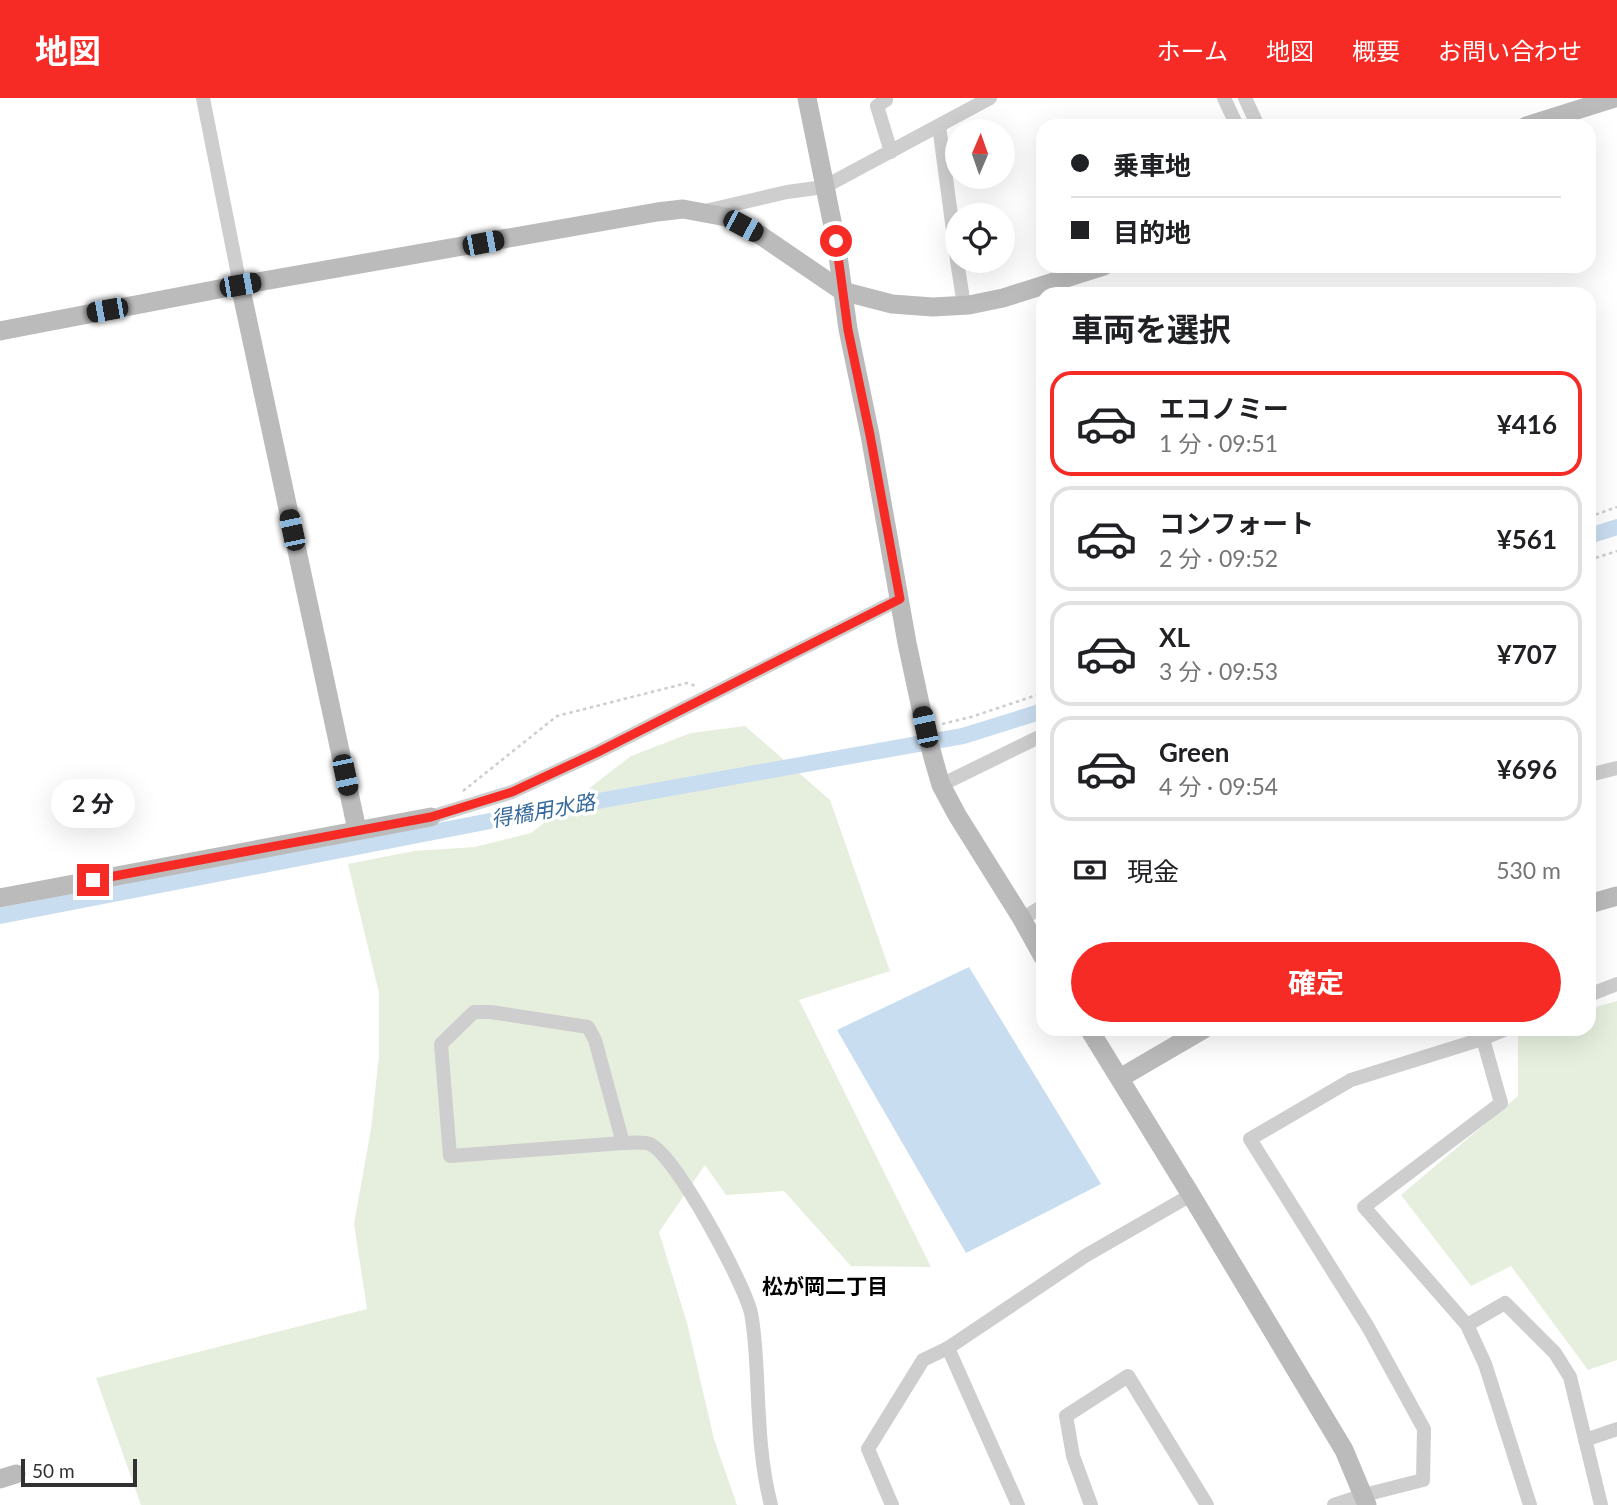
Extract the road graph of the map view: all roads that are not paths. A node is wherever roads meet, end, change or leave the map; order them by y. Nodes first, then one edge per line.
1 (203, 98) edge
2 (807, 98) edge
3 (886, 98) edge
4 (990, 98) edge
5 (1224, 98) edge
6 (1245, 98) edge
7 (1615, 98) edge
8 (1234, 119) edge
9 (1255, 119) edge
10 (1549, 119) edge
11 (939, 126) junction
12 (891, 152) junction
13 (824, 187) junction
14 (949, 203) edge
15 (698, 212) junction
16 (959, 273) edge
17 (1082, 273) edge
18 (240, 285) junction
19 (1038, 287) edge
20 (1036, 288) edge
21 (842, 291) junction
22 (964, 306) junction
23 (0, 331) edge
24 (900, 599) junction
25 (1036, 738) edge
26 (1617, 768) edge
27 (1596, 773) edge
28 (941, 785) junction
29 (431, 817) joint
30 (356, 830) junction
31 (1617, 896) edge
32 (0, 898) edge
33 (1596, 903) edge
34 (1036, 910) edge
35 (1022, 919) junction
36 (1036, 944) edge
37 (1617, 984) edge
38 (1596, 992) edge
39 (1093, 1036) edge
40 (1192, 1036) edge
41 (1475, 1036) edge
42 (1482, 1036) edge
43 (1120, 1078) junction
44 (623, 1143) junction
45 (1191, 1195) junction
46 (1467, 1325) junction
47 (948, 1348) junction
48 (1617, 1429) edge
49 (1585, 1440) junction
50 (1365, 1500) edge
51 (771, 1505) edge
52 (892, 1505) edge
53 (1018, 1505) edge
54 (1091, 1505) edge
55 (1207, 1505) edge
56 (1334, 1505) edge
57 (1530, 1505) edge
58 (1601, 1505) edge

1 - 18 street
2 - 13 street
3 - 12 street
4 - 11 street
5 - 8 street
6 - 9 street
7 - 10 street
11 - 12 street
11 - 14 street
12 - 13 street
13 - 15 street
13 - 21 street
15 - 18 street
15 - 21 street
16 - 22 street
17 - 19 street
18 - 23 street
18 - 30 street
20 - 22 street
21 - 22 street
21 - 24 street
24 - 28 street
24 - 29 street
25 - 28 street
26 - 27 street
28 - 35 street
29 - 30 street
30 - 32 street
31 - 33 street
34 - 35 street
35 - 36 street
37 - 38 street
39 - 43 street
40 - 43 street
41 - 50 street
42 - 46 street
43 - 45 street
44 - 44 street
44 - 51 street
45 - 47 street
45 - 50 street
46 - 49 street
46 - 57 street
47 - 52 street
47 - 53 street
48 - 49 street
49 - 58 street
50 - 56 street
54 - 55 street

